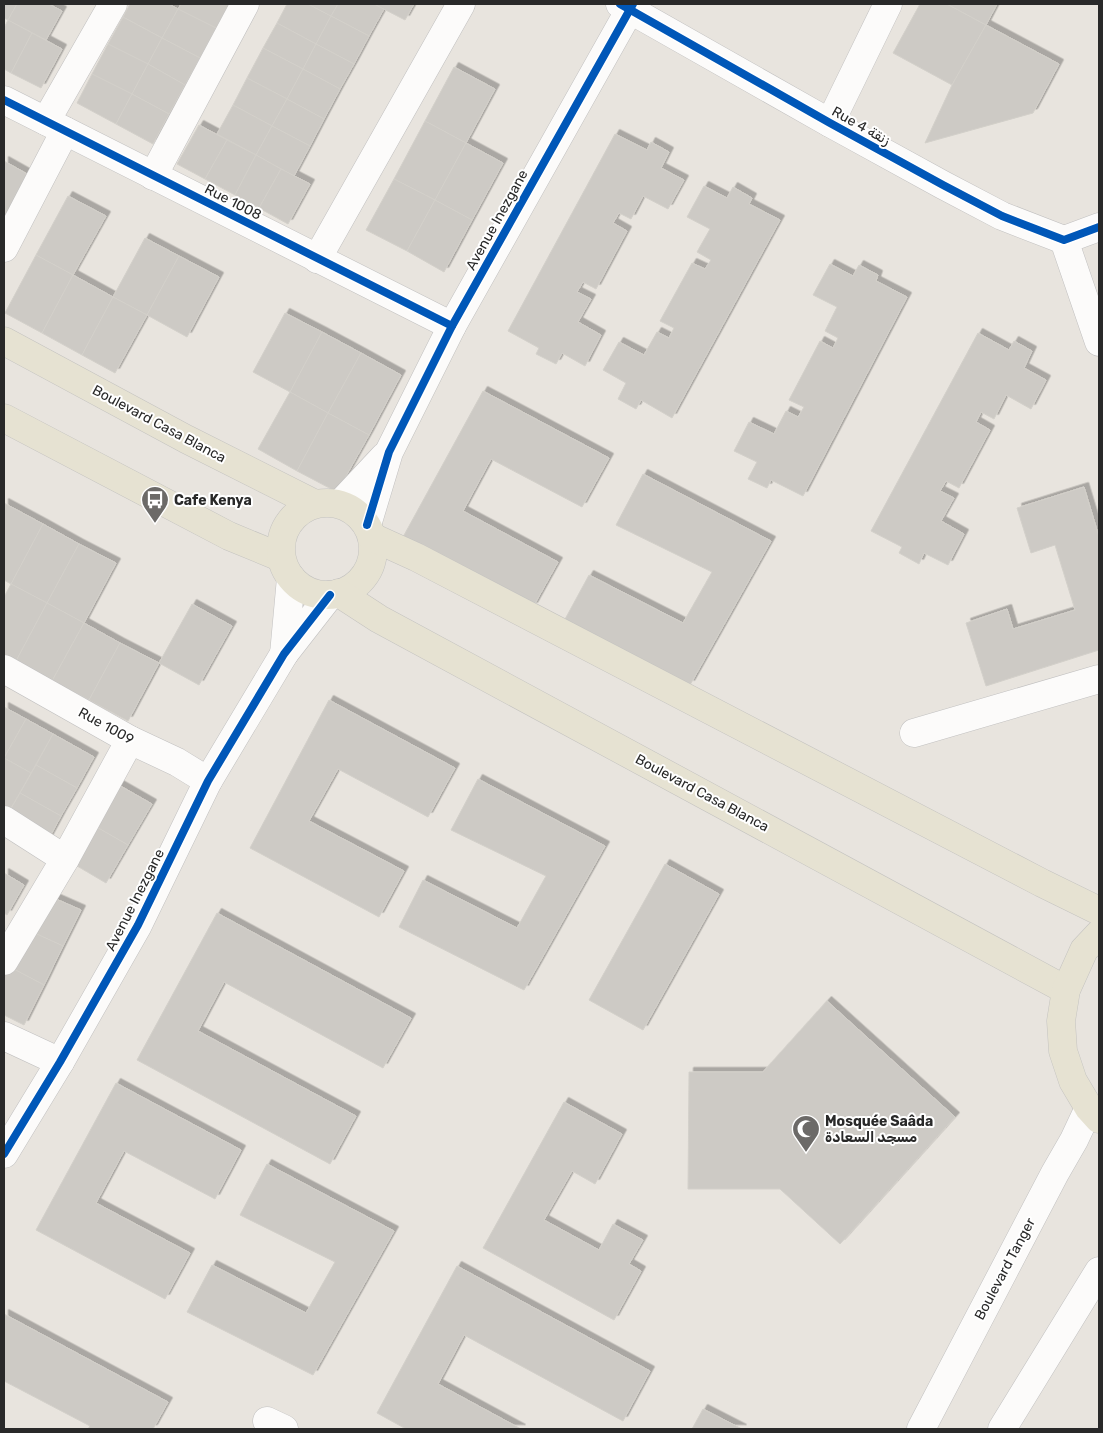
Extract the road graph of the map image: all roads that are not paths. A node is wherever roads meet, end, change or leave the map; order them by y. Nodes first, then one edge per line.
1 (114, 4) edge
2 (245, 4) edge
3 (461, 4) edge
4 (888, 4) edge
5 (628, 5) edge
6 (4, 100) edge
7 (830, 123) junction
8 (56, 126) junction
9 (153, 176) junction
10 (1099, 227) edge
11 (1064, 240) junction
12 (4, 248) edge
13 (317, 259) junction
14 (452, 326) junction
15 (4, 341) edge
16 (1099, 342) edge
17 (4, 418) edge
18 (389, 452) junction
19 (328, 504) junction
20 (370, 531) junction
21 (285, 567) junction
22 (334, 594) junction
23 (284, 654) junction
24 (4, 670) edge
25 (1099, 679) edge
26 (914, 733) dead end
27 (130, 740) junction
28 (208, 780) junction
29 (4, 820) edge
30 (65, 859) junction
31 (1099, 911) edge
32 (1099, 934) edge
33 (4, 961) edge
34 (1066, 990) junction
35 (4, 1036) edge
36 (60, 1062) junction
37 (1094, 1113) edge
38 (4, 1154) edge
39 (1099, 1271) edge
40 (921, 1429) edge
41 (1002, 1429) edge

1 - 8 street
2 - 9 street
3 - 13 street
4 - 7 street
5 - 7 street, Rue 4 زنقة
5 - 14 street, Avenue Inezgane
6 - 8 street, Rue 1008
7 - 11 street, Rue 4 زنقة
8 - 9 street, Rue 1008
8 - 12 street
9 - 13 street, Rue 1008
10 - 11 street
11 - 16 street
13 - 14 street, Rue 1008
14 - 18 street, Avenue Inezgane
15 - 19 main road, Boulevard Casa Blanca
17 - 21 main road
18 - 19 street
18 - 20 street
19 - 20 main road
19 - 21 main road
20 - 22 main road
20 - 31 main road
21 - 22 main road
21 - 23 street
22 - 23 street, Avenue Inezgane
22 - 34 main road, Boulevard Casa Blanca
23 - 28 street, Avenue Inezgane
24 - 27 street, Rue 1009
25 - 26 street
27 - 28 street, Rue 1009
27 - 30 street
28 - 36 street, Avenue Inezgane
29 - 30 street
30 - 33 street
32 - 34 main road
34 - 37 main road
35 - 36 street
36 - 38 street, Avenue Inezgane
37 - 40 street, Boulevard Tanger
39 - 41 street

